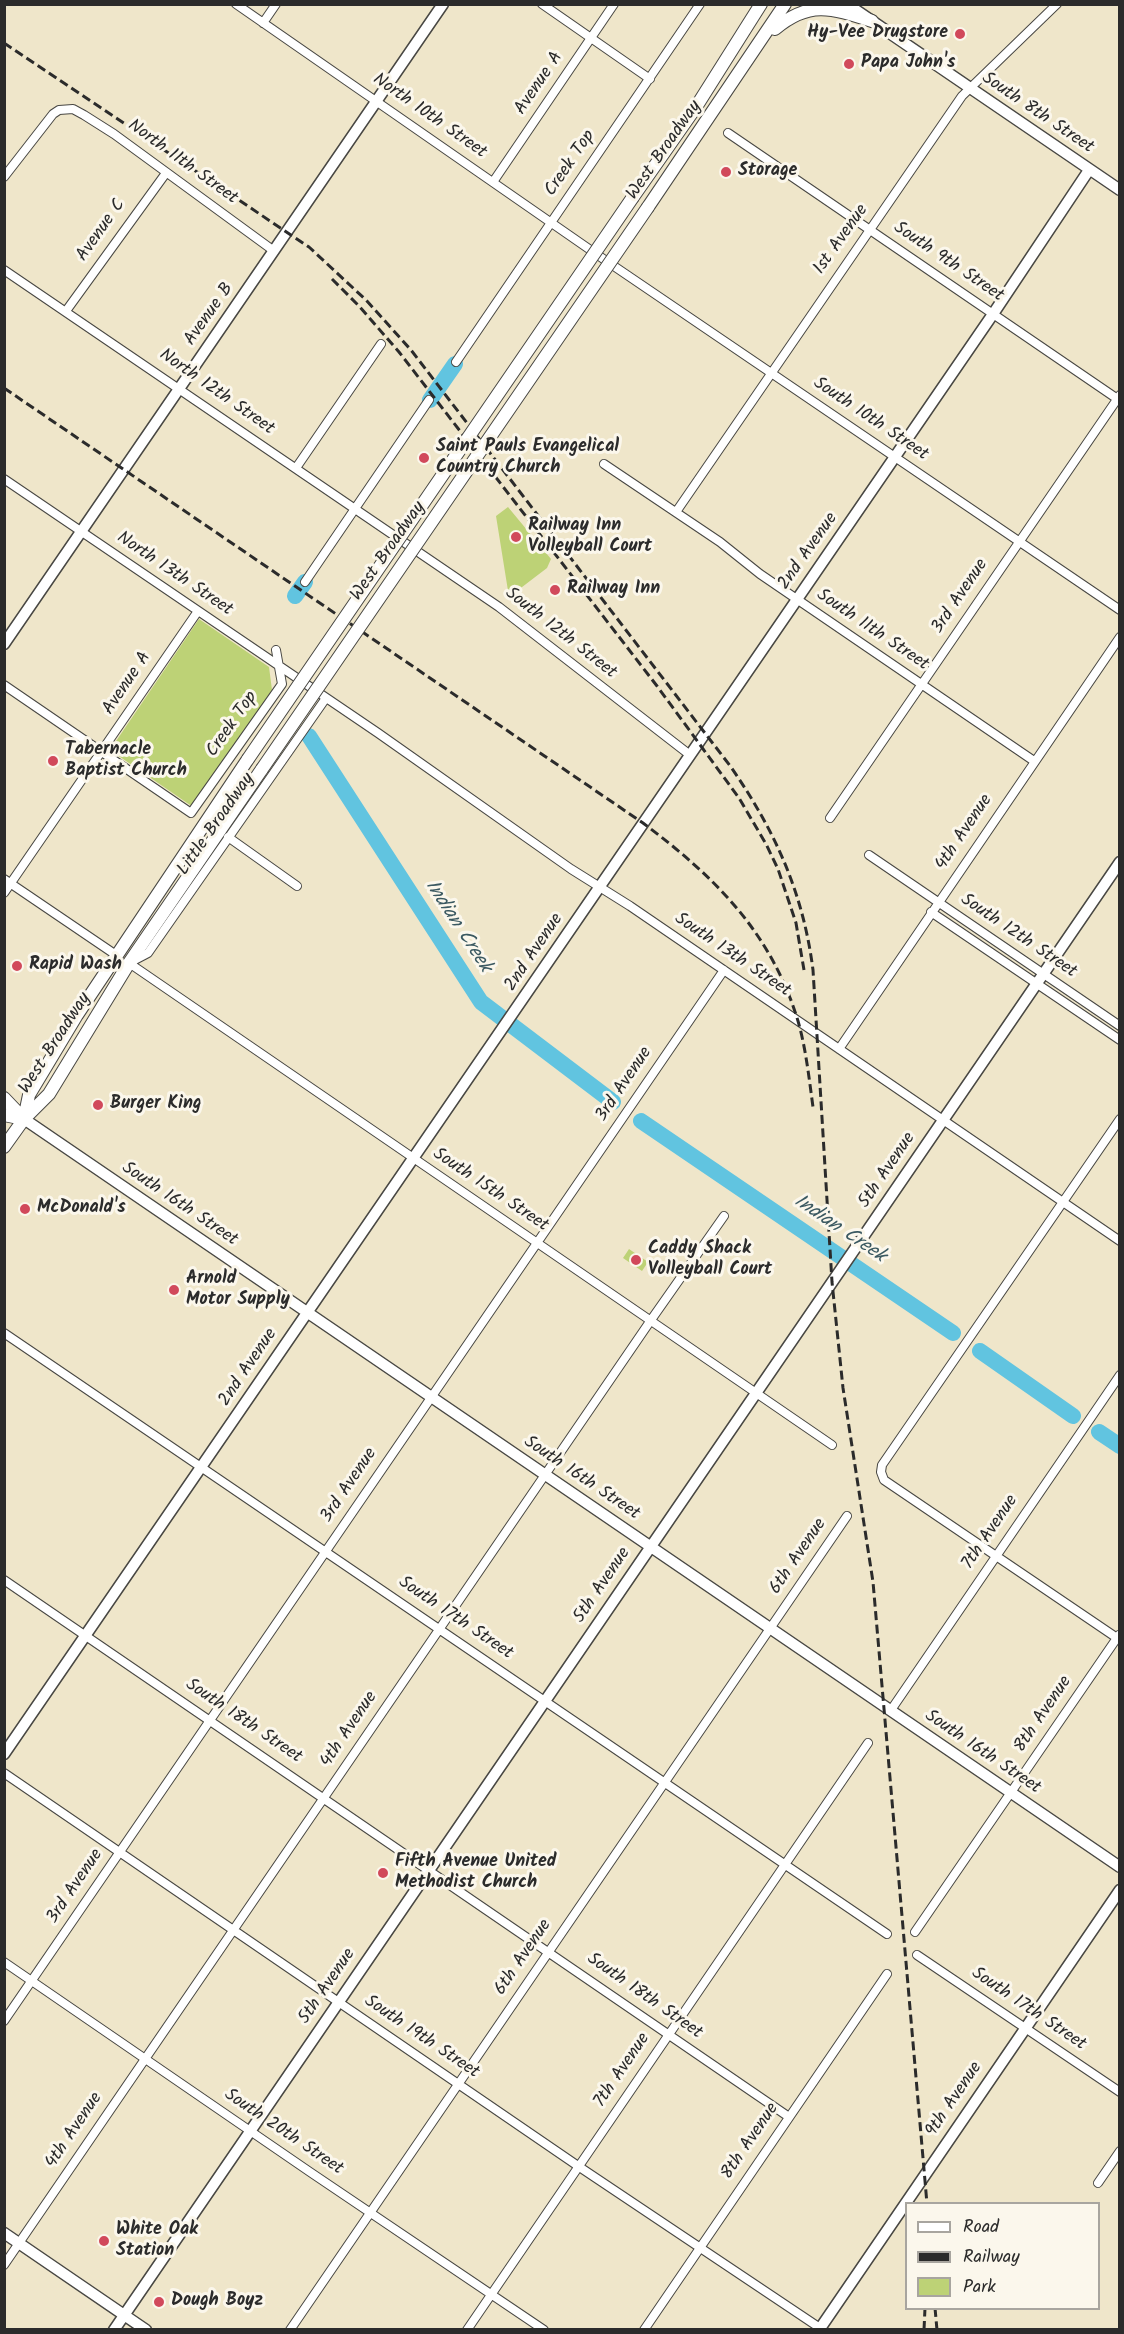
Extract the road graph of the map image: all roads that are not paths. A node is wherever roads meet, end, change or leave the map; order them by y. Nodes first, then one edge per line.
1 (236, 4) edge
2 (276, 4) edge
3 (443, 4) edge
4 (542, 4) edge
5 (614, 4) edge
6 (700, 4) edge
7 (761, 4) edge
8 (785, 4) edge
9 (847, 4) edge
10 (1057, 4) edge
11 (872, 21) junction
12 (263, 23) junction
13 (591, 38) junction
14 (762, 42) junction
15 (650, 79) junction
16 (969, 89) junction
17 (377, 101) junction
18 (728, 134) dead end
19 (1089, 170) junction
20 (166, 172) junction
21 (4, 177) edge
22 (493, 182) junction
23 (1119, 190) edge
24 (551, 222) junction
25 (869, 230) junction
26 (274, 251) junction
27 (602, 258) joint
28 (4, 270) edge
29 (66, 310) junction
30 (993, 314) junction
31 (381, 344) dead end
32 (456, 362) dead end
33 (771, 372) junction
34 (180, 388) junction
35 (1119, 398) edge
36 (429, 400) dead end
37 (895, 457) junction
38 (604, 464) dead end
39 (296, 468) junction
40 (4, 479) edge
41 (355, 508) junction
42 (676, 512) junction
43 (82, 532) junction
44 (1019, 541) junction
45 (408, 544) joint
46 (305, 582) dead end
47 (797, 600) junction
48 (1119, 609) edge
49 (198, 611) junction
50 (1119, 637) edge
51 (4, 644) edge
52 (276, 650) dead end
53 (278, 666) junction
54 (921, 684) junction
55 (4, 685) edge
56 (326, 698) junction
57 (102, 751) junction
58 (690, 754) junction
59 (1034, 761) junction
60 (830, 818) dead end
61 (228, 837) junction
62 (869, 855) dead end
63 (1119, 862) edge
64 (8, 881) edge
65 (297, 886) dead end
66 (599, 887) junction
67 (4, 893) edge
68 (937, 902) junction
69 (931, 912) junction
70 (116, 955) junction
71 (129, 963) junction
72 (724, 970) junction
73 (1042, 974) junction
74 (1036, 984) junction
75 (1119, 1026) edge
76 (1119, 1040) edge
77 (838, 1049) junction
78 (4, 1098) edge
79 (4, 1115) edge
80 (24, 1119) junction
81 (1119, 1119) edge
82 (943, 1120) junction
83 (4, 1147) edge
84 (413, 1158) junction
85 (1063, 1202) junction
86 (724, 1216) dead end
87 (1119, 1241) edge
88 (537, 1242) junction
89 (308, 1312) junction
90 (651, 1320) junction
91 (4, 1333) edge
92 (1119, 1375) edge
93 (756, 1393) junction
94 (432, 1397) junction
95 (832, 1445) dead end
96 (202, 1466) junction
97 (545, 1475) junction
98 (847, 1516) dead end
99 (650, 1546) junction
100 (326, 1551) junction
101 (996, 1556) junction
102 (4, 1580) edge
103 (770, 1628) junction
104 (440, 1629) junction
105 (86, 1635) junction
106 (1119, 1638) edge
107 (544, 1701) junction
108 (891, 1710) junction
109 (211, 1720) junction
110 (868, 1743) dead end
111 (4, 1754) edge
112 (4, 1773) edge
113 (664, 1782) junction
114 (1011, 1793) junction
115 (324, 1797) junction
116 (120, 1852) junction
117 (785, 1864) junction
118 (1119, 1867) edge
119 (429, 1869) junction
120 (1119, 1890) edge
121 (233, 1930) junction
122 (915, 1932) dead end
123 (886, 1934) dead end
124 (549, 1951) junction
125 (917, 1955) dead end
126 (4, 1962) edge
127 (886, 1974) dead end
128 (32, 1981) junction
129 (338, 2002) junction
130 (4, 2021) edge
131 (1025, 2028) junction
132 (669, 2034) junction
133 (145, 2058) junction
134 (458, 2084) junction
135 (1119, 2092) edge
136 (789, 2117) junction
137 (250, 2131) junction
138 (1119, 2151) edge
139 (578, 2166) junction
140 (1098, 2183) dead end
141 (906, 2202) edge
142 (905, 2203) edge
143 (370, 2212) junction
144 (4, 2233) edge
145 (19, 2243) junction
146 (700, 2247) junction
147 (4, 2265) edge
148 (491, 2294) junction
149 (124, 2314) junction
150 (819, 2329) edge
151 (114, 2330) edge
152 (146, 2330) edge
153 (290, 2330) edge
154 (467, 2330) edge
155 (544, 2330) edge
156 (644, 2330) edge

1 - 12 street, North 10th Street
2 - 12 street
3 - 17 street, Avenue B
4 - 13 street
5 - 13 street, Avenue A
6 - 15 street, Creek Top
7 - 70 main road, West Broadway, bridge
8 - 14 main road, West Broadway
9 - 11 street, South 8th Street
10 - 16 street, 1st Avenue
11 - 14 main road
11 - 16 street, South 8th Street
12 - 17 street, North 10th Street
13 - 15 street
13 - 22 street, Avenue A
14 - 71 main road, West Broadway, bridge
15 - 24 street, Creek Top
16 - 19 street, South 8th Street
16 - 25 street, 1st Avenue
17 - 22 street, North 10th Street
17 - 26 street, Avenue B
18 - 25 street, South 9th Street
19 - 23 street, South 8th Street
19 - 30 street, 2nd Avenue
20 - 21 street, North 11th Street
20 - 26 street, North 11th Street
20 - 29 street, Avenue C
22 - 24 street, North 10th Street
24 - 27 street, North 10th Street
24 - 32 street, Creek Top
25 - 30 street, South 9th Street
25 - 33 street, 1st Avenue
26 - 34 street, Avenue B
27 - 33 street, South 10th Street
28 - 29 street, North 12th Street
29 - 34 street, North 12th Street
30 - 35 street, South 9th Street
30 - 37 street, 2nd Avenue
31 - 39 street
33 - 37 street, South 10th Street
33 - 42 street, 1st Avenue
34 - 39 street, North 12th Street
34 - 43 street, Avenue B
35 - 44 street, 3rd Avenue
36 - 41 street
37 - 44 street, South 10th Street
37 - 47 street, 2nd Avenue
38 - 42 street, South 11th Street
39 - 41 street, North 12th Street
40 - 43 street, North 13th Street
41 - 45 street, North 12th Street
41 - 46 street
42 - 47 street, South 11th Street
43 - 49 street, North 13th Street
43 - 51 street, Avenue B
44 - 48 street, South 10th Street
44 - 54 street, 3rd Avenue
45 - 58 street, South 12th Street
47 - 54 street, South 11th Street
47 - 58 street, 2nd Avenue
49 - 53 street, North 13th Street
49 - 57 street, Avenue A
50 - 59 street, 4th Avenue
52 - 53 street, Creek Top
53 - 56 street, North 13th Street
53 - 57 street, Creek Top
54 - 59 street, South 11th Street
54 - 60 street, 3rd Avenue
55 - 57 street
56 - 61 street, Little Broadway
56 - 66 street, South 13th Street
57 - 64 street, Avenue A
58 - 66 street, 2nd Avenue
59 - 68 street, 4th Avenue
61 - 65 street
61 - 71 street, Little Broadway
62 - 68 street, South 12th Street
63 - 73 street, 5th Avenue
64 - 67 street, Avenue A
64 - 70 street
66 - 72 street, South 13th Street
66 - 84 street, 2nd Avenue
68 - 69 street, 4th Avenue
68 - 73 street, South 12th Street
69 - 74 street, South 12th Street
69 - 77 street, 4th Avenue
70 - 80 main road, West Broadway
71 - 80 main road, West Broadway
71 - 84 street, South 15th Street
72 - 77 street, South 13th Street
72 - 88 street, 3rd Avenue
73 - 74 street, 5th Avenue
73 - 75 street, South 12th Street
74 - 76 street, South 12th Street
74 - 82 street, 5th Avenue
77 - 82 street, South 13th Street
78 - 80 main road
79 - 80 main road
80 - 83 main road, West Broadway
80 - 89 street, South 16th Street
81 - 85 street
82 - 85 street, South 13th Street
82 - 93 street, 5th Avenue
84 - 88 street, South 15th Street
84 - 89 street, 2nd Avenue
85 - 87 street, South 13th Street
85 - 101 street
86 - 90 street, 4th Avenue
88 - 90 street, South 15th Street
88 - 94 street, 3rd Avenue
89 - 94 street, South 16th Street
89 - 96 street, 2nd Avenue
90 - 93 street, South 15th Street
90 - 97 street, 4th Avenue
91 - 96 street, South 17th Street
92 - 101 street, 7th Avenue
93 - 95 street, South 15th Street
93 - 99 street, 5th Avenue
94 - 97 street, South 16th Street
94 - 100 street, 3rd Avenue
96 - 100 street, South 17th Street
96 - 105 street, 2nd Avenue
97 - 99 street, South 16th Street
97 - 104 street, 4th Avenue
98 - 103 street, 6th Avenue
99 - 103 street, South 16th Street
99 - 107 street, 5th Avenue
100 - 104 street, South 17th Street
100 - 109 street, 3rd Avenue
101 - 106 street
101 - 108 street, 7th Avenue
102 - 105 street, South 18th Street
103 - 108 street, South 16th Street
103 - 113 street, 6th Avenue
104 - 107 street, South 17th Street
104 - 115 street, 4th Avenue
105 - 109 street, South 18th Street
105 - 111 street, 2nd Avenue
106 - 114 street, 8th Avenue
107 - 113 street, South 17th Street
107 - 119 street, 5th Avenue
108 - 114 street, South 16th Street
109 - 115 street, South 18th Street
109 - 116 street, 3rd Avenue
110 - 117 street, 7th Avenue
112 - 116 street, South 19th Street
113 - 117 street, South 17th Street
113 - 124 street, 6th Avenue
114 - 118 street, South 16th Street
114 - 122 street, 8th Avenue
115 - 119 street, South 18th Street
115 - 121 street, 4th Avenue
116 - 121 street, South 19th Street
116 - 128 street, 3rd Avenue
117 - 123 street, South 17th Street
117 - 132 street, 7th Avenue
119 - 124 street, South 18th Street
119 - 129 street, 5th Avenue
120 - 131 street, 9th Avenue
121 - 129 street, South 19th Street
121 - 133 street, 4th Avenue
124 - 132 street, South 18th Street
124 - 134 street, 6th Avenue
125 - 131 street, South 17th Street
126 - 128 street, South 20th Street
127 - 136 street, 8th Avenue
128 - 130 street, 3rd Avenue
128 - 133 street, South 20th Street
129 - 134 street, South 19th Street
129 - 137 street, 5th Avenue
131 - 135 street, South 17th Street
131 - 141 street, 9th Avenue
132 - 136 street, South 18th Street
132 - 139 street, 7th Avenue
133 - 137 street, South 20th Street
133 - 145 street, 4th Avenue
134 - 139 street, South 19th Street
134 - 143 street, 6th Avenue
136 - 146 street, 8th Avenue
137 - 143 street, South 20th Street
137 - 149 street, 5th Avenue
138 - 140 street
139 - 146 street, South 19th Street
139 - 148 street, 7th Avenue
142 - 150 street, 9th Avenue
143 - 148 street, South 20th Street
143 - 153 street, 6th Avenue
144 - 145 street
145 - 147 street, 4th Avenue
145 - 149 street
146 - 150 street, South 19th Street
146 - 156 street, 8th Avenue
148 - 154 street, 7th Avenue
148 - 155 street, South 20th Street
149 - 151 street, 5th Avenue
149 - 152 street

